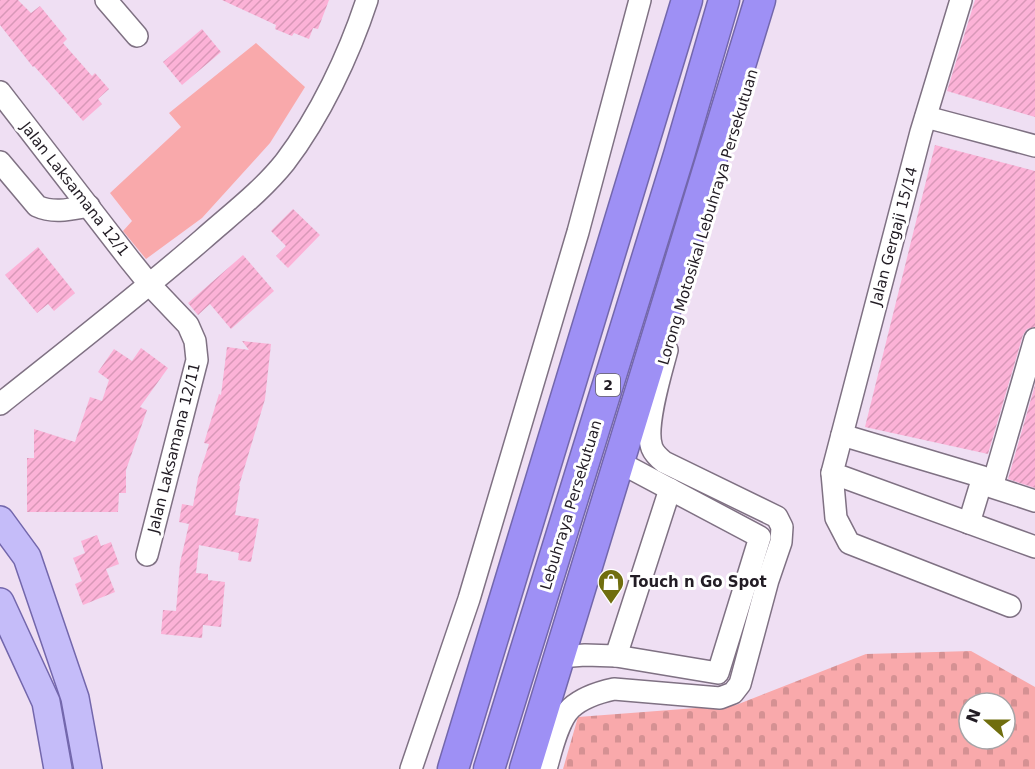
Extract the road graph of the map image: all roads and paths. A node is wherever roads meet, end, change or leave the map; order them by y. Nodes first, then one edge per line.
1 (106, 0) edge
2 (367, 0) edge
3 (640, 0) edge
4 (687, 0) edge
5 (724, 0) edge
6 (760, 0) edge
7 (774, 0) edge
8 (961, 0) edge
9 (137, 36) dead end
10 (0, 92) edge
11 (926, 117) junction
12 (1035, 146) edge
13 (0, 162) edge
14 (89, 206) junction
15 (150, 285) junction
16 (1035, 339) edge
17 (0, 404) edge
18 (842, 435) junction
19 (617, 461) junction
20 (832, 473) junction
21 (670, 489) junction
22 (1035, 501) edge
23 (0, 520) edge
24 (969, 523) junction
25 (1035, 547) edge
26 (147, 555) dead end
27 (758, 578) junction
28 (0, 602) edge
29 (1010, 606) dead end
30 (616, 656) junction
31 (559, 657) junction
32 (58, 769) edge
33 (88, 769) edge
34 (411, 769) edge
35 (453, 769) edge
36 (489, 769) edge
37 (525, 769) edge
38 (546, 769) edge

1 - 9 street
2 - 15 street
3 - 34 street
4 - 35 highway, 2
5 - 36 highway, Lebuhraya Persekutuan / 2
6 - 19 highway
7 - 27 street, Lorong Motosikal Lebuhraya Persekutuan
8 - 11 street, Jalan Gergaji 15/14
10 - 14 street, Jalan Laksamana 12/1
11 - 12 street
11 - 18 street, Jalan Gergaji 15/14
13 - 14 street
14 - 15 street, Jalan Laksamana 12/1
15 - 17 street
15 - 26 street, Jalan Laksamana 12/11
16 - 22 street
18 - 20 street, Jalan Gergaji 15/14
18 - 24 street
19 - 21 street
19 - 31 highway
20 - 24 street
20 - 29 street, Jalan Gergaji 15/14
21 - 27 street
21 - 30 street
23 - 33 main road
24 - 25 street
27 - 30 street
27 - 38 street, Lorong Motosikal Lebuhraya Persekutuan
28 - 32 main road
30 - 31 street
31 - 37 highway

